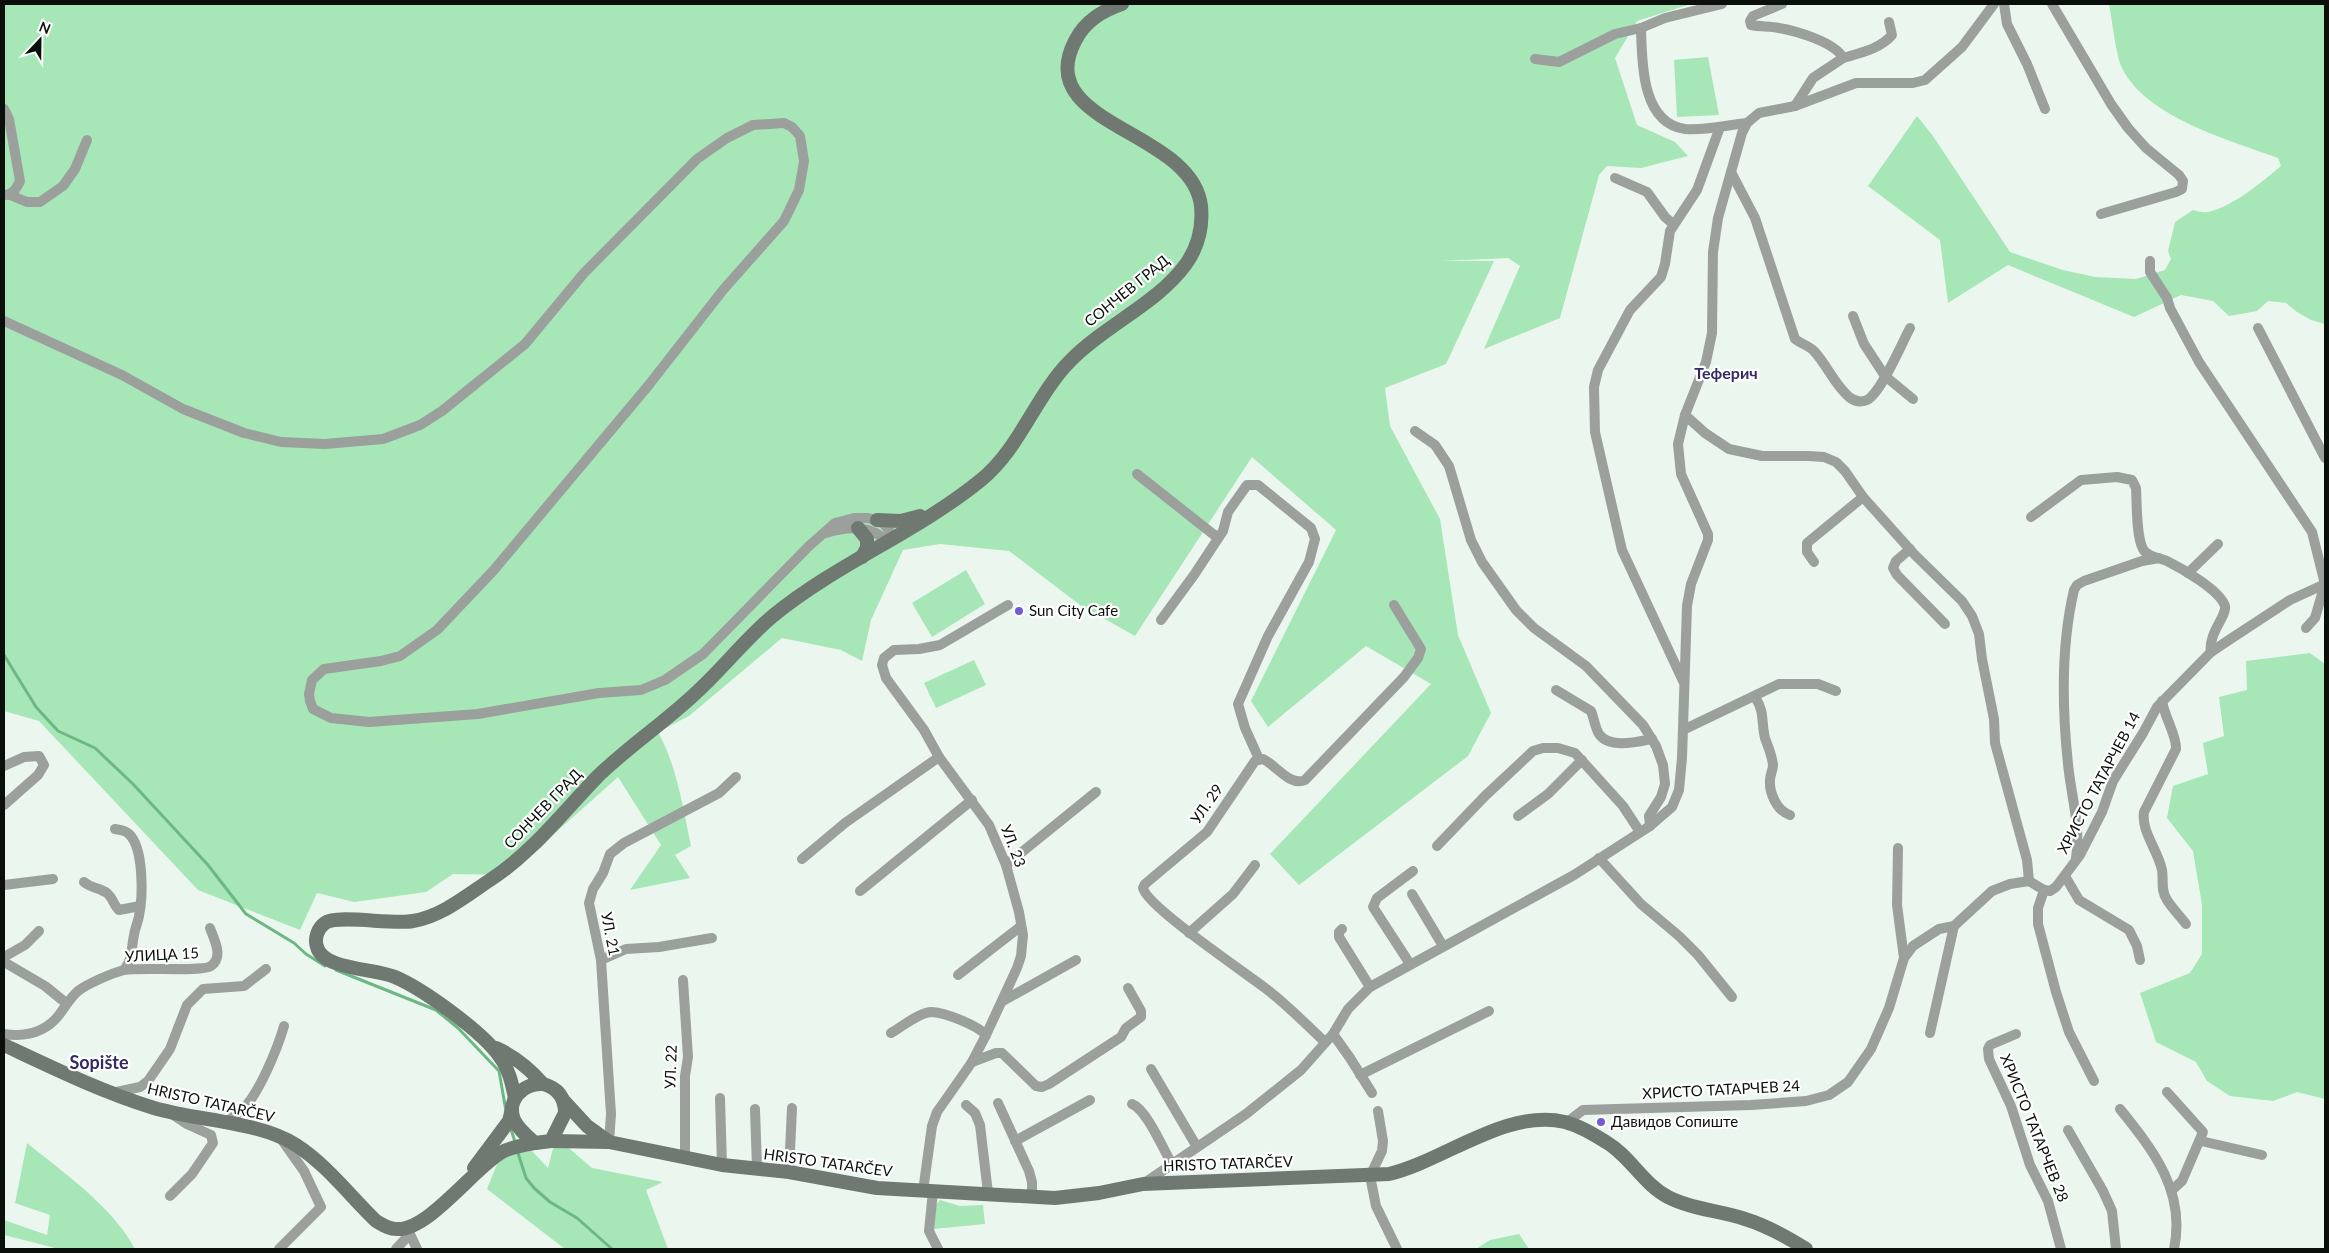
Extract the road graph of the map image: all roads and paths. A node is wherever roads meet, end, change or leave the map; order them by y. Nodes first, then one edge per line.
1 (1122, 4) edge
2 (1722, 4) edge
3 (1782, 4) edge
4 (1994, 4) edge
5 (2004, 4) edge
6 (2052, 4) edge
7 (1889, 22) dead end
8 (1641, 28) junction
9 (1843, 58) junction
10 (1535, 59) dead end
11 (1795, 106) junction
12 (4, 108) edge
13 (2045, 109) dead end
14 (1747, 123) junction
15 (1720, 127) junction
16 (87, 140) dead end
17 (1731, 172) junction
18 (1615, 178) dead end
19 (7, 195) edge
20 (2101, 214) dead end
21 (1673, 224) junction
22 (2150, 261) dead end
23 (1853, 316) dead end
24 (4, 321) edge
25 (1910, 328) dead end
26 (2258, 328) dead end
27 (1885, 376) junction
28 (1913, 399) dead end
29 (1685, 415) junction
30 (1415, 431) dead end
31 (2325, 458) edge
32 (1137, 474) dead end
33 (1863, 496) junction
34 (933, 513) junction
35 (2032, 517) dead end
36 (877, 520) junction
37 (858, 528) junction
38 (825, 533) junction
39 (1218, 538) junction
40 (888, 542) junction
41 (2218, 544) dead end
42 (1910, 549) junction
43 (862, 557) junction
44 (2159, 558) junction
45 (1814, 562) dead end
46 (2188, 573) junction
47 (2325, 584) edge
48 (1008, 605) dead end
49 (1394, 605) dead end
50 (1161, 620) dead end
51 (1945, 624) dead end
52 (2306, 628) dead end
53 (2211, 652) junction
54 (1684, 684) junction
55 (1556, 690) dead end
56 (1836, 691) dead end
57 (1755, 697) junction
58 (2162, 701) junction
59 (1683, 730) junction
60 (1652, 740) junction
61 (939, 757) junction
62 (1259, 759) junction
63 (1582, 760) junction
64 (4, 766) edge
65 (736, 777) dead end
66 (1096, 792) dead end
67 (972, 800) junction
68 (4, 806) edge
69 (1790, 815) dead end
70 (1518, 816) dead end
71 (1650, 826) junction
72 (115, 829) dead end
73 (1640, 832) junction
74 (1437, 846) dead end
75 (1898, 848) dead end
76 (1599, 858) junction
77 (802, 859) dead end
78 (2075, 862) junction
79 (1006, 865) junction
80 (1256, 865) dead end
81 (1413, 871) dead end
82 (2065, 876) junction
83 (53, 879) dead end
84 (2028, 881) junction
85 (84, 882) dead end
86 (4, 885) edge
87 (2044, 890) junction
88 (860, 891) dead end
89 (1412, 894) dead end
90 (140, 906) junction
91 (2186, 924) dead end
92 (1020, 926) junction
93 (1954, 926) junction
94 (210, 928) dead end
95 (1342, 930) dead end
96 (39, 931) dead end
97 (1189, 933) junction
98 (712, 938) dead end
99 (1443, 946) junction
100 (4, 957) edge
101 (1904, 958) junction
102 (601, 960) junction
103 (1076, 960) dead end
104 (2140, 960) dead end
105 (4, 962) edge
106 (1410, 964) junction
107 (124, 970) junction
108 (266, 970) dead end
109 (958, 975) dead end
110 (683, 980) dead end
111 (1370, 987) junction
112 (1128, 988) dead end
113 (1732, 997) dead end
114 (66, 1003) junction
115 (1000, 1003) junction
116 (1489, 1011) dead end
117 (284, 1026) dead end
118 (890, 1033) dead end
119 (1930, 1033) dead end
120 (4, 1034) edge
121 (986, 1034) junction
122 (1333, 1034) junction
123 (2016, 1034) dead end
124 (1325, 1042) junction
125 (4, 1045) edge
126 (489, 1045) junction
127 (972, 1062) junction
128 (1151, 1069) dead end
129 (1360, 1075) junction
130 (2094, 1080) dead end
131 (543, 1084) junction
132 (2168, 1092) dead end
133 (112, 1093) junction
134 (1372, 1093) dead end
135 (720, 1098) dead end
136 (563, 1100) junction
137 (1090, 1100) dead end
138 (514, 1102) junction
139 (998, 1103) dead end
140 (966, 1104) dead end
141 (1132, 1104) dead end
142 (792, 1108) dead end
143 (755, 1109) dead end
144 (2120, 1109) dead end
145 (1378, 1111) dead end
146 (170, 1112) junction
147 (1566, 1122) junction
148 (225, 1124) junction
149 (2068, 1130) dead end
150 (279, 1137) junction
151 (551, 1141) junction
152 (1015, 1141) junction
153 (2201, 1141) junction
154 (610, 1142) junction
155 (535, 1143) junction
156 (1197, 1147) junction
157 (2262, 1155) dead end
158 (685, 1156) junction
159 (1172, 1164) junction
160 (722, 1165) junction
161 (757, 1168) junction
162 (789, 1172) junction
163 (1370, 1176) junction
164 (462, 1184) junction
165 (1143, 1184) junction
166 (2172, 1190) junction
167 (928, 1191) junction
168 (988, 1193) junction
169 (170, 1196) dead end
170 (1032, 1196) junction
171 (409, 1231) junction
172 (279, 1249) edge
173 (396, 1249) edge
174 (416, 1249) edge
175 (938, 1249) edge
176 (1397, 1249) edge
177 (1806, 1249) edge
178 (2061, 1249) edge
179 (2116, 1249) edge
180 (2174, 1249) edge

1 - 34 main road, СОНЧЕВ ГРАД
2 - 8 street
3 - 9 street
4 - 11 street
5 - 13 street
6 - 20 street
7 - 9 street
8 - 10 street
8 - 15 street
9 - 11 street
11 - 14 street
12 - 19 street
14 - 15 street
14 - 17 street
15 - 21 street
16 - 19 street
17 - 27 street
17 - 29 street
18 - 21 street
21 - 54 street
22 - 47 street
23 - 27 street
24 - 38 street
25 - 27 street
26 - 31 street
27 - 28 street
29 - 33 street
29 - 54 street
30 - 60 street
32 - 39 street
33 - 42 street
33 - 45 street
34 - 36 main road
34 - 40 main road, СОНЧЕВ ГРАД
35 - 44 street
36 - 38 street
36 - 40 street
37 - 38 street
37 - 40 street
37 - 43 main road
39 - 50 street
39 - 62 street
40 - 43 main road, СОНЧЕВ ГРАД
41 - 46 street
42 - 51 street
42 - 84 street
43 - 126 main road, СОНЧЕВ ГРАД
44 - 46 street
44 - 78 street
46 - 53 street
47 - 52 street
47 - 53 street, ХРИСТО ТАТАРЧЕВ 14
48 - 61 street, УЛ. 23
49 - 62 street
53 - 58 street, ХРИСТО ТАТАРЧЕВ 14
54 - 59 street
55 - 60 street
56 - 57 street
57 - 59 street
57 - 69 street
58 - 78 street, ХРИСТО ТАТАРЧЕВ 14
58 - 91 street
59 - 71 street
60 - 71 street
61 - 67 street, УЛ. 23
61 - 77 street
62 - 97 street, УЛ. 29
63 - 70 street
63 - 73 street
63 - 74 street
64 - 68 street
65 - 102 street, УЛ. 21
66 - 79 street
67 - 79 street, УЛ. 23
67 - 88 street
71 - 73 street
72 - 90 street
73 - 76 street
75 - 101 street
76 - 99 street
76 - 113 street
78 - 82 street, ХРИСТО ТАТАРЧЕВ 14
79 - 92 street, УЛ. 23
80 - 97 street
81 - 106 street
82 - 87 street, ХРИСТО ТАТАРЧЕВ 14
82 - 104 street
83 - 86 street
84 - 87 street
84 - 93 street, ХРИСТО ТАТАРЧЕВ 24
85 - 90 street
87 - 130 street
89 - 99 street
90 - 107 street
92 - 109 street
92 - 115 street, УЛ. 23
93 - 101 street, ХРИСТО ТАТАРЧЕВ 24
93 - 119 street
94 - 107 street, УЛИЦА 15
95 - 111 street
96 - 100 street
97 - 124 street, УЛ. 29
98 - 102 street
99 - 106 street
101 - 147 street, ХРИСТО ТАТАРЧЕВ 24
102 - 154 street, УЛ. 21
103 - 115 street
105 - 114 street
106 - 111 street
107 - 114 street, УЛИЦА 15
108 - 133 street
110 - 158 street, УЛ. 22
111 - 122 street
112 - 127 street
114 - 120 street, УЛИЦА 15
115 - 121 street, УЛ. 23
116 - 129 street
117 - 148 street
118 - 121 street
121 - 127 street, УЛ. 23
122 - 124 street
122 - 129 street
123 - 178 street, ХРИСТО ТАТАРЧЕВ 28
124 - 156 street
125 - 133 main road, HRISTO TATARČEV
126 - 131 main road
126 - 138 main road
127 - 167 street, УЛ. 23
128 - 156 street
129 - 134 street
131 - 136 main road
131 - 138 main road
132 - 153 street
133 - 146 main road, HRISTO TATARČEV
135 - 160 street
136 - 151 main road
136 - 154 main road, HRISTO TATARČEV
137 - 152 street
138 - 155 main road
138 - 164 main road
139 - 152 street
140 - 168 street
141 - 159 street
142 - 162 street
143 - 161 street
144 - 166 street
145 - 163 street
146 - 148 main road, HRISTO TATARČEV
146 - 169 street
147 - 163 main road, HRISTO TATARČEV
147 - 177 main road, HRISTO TATARČEV
148 - 150 main road, HRISTO TATARČEV
149 - 179 street
150 - 171 main road, HRISTO TATARČEV
150 - 172 street
151 - 154 main road, HRISTO TATARČEV
151 - 155 main road
152 - 170 street
153 - 157 street
153 - 166 street
154 - 158 main road, HRISTO TATARČEV
155 - 164 main road
156 - 159 street
158 - 160 main road, HRISTO TATARČEV
159 - 165 street
160 - 161 main road, HRISTO TATARČEV
161 - 162 main road, HRISTO TATARČEV
162 - 167 main road, HRISTO TATARČEV
163 - 165 main road, HRISTO TATARČEV
163 - 176 street
164 - 171 main road
165 - 170 main road, HRISTO TATARČEV
166 - 180 street
167 - 168 main road, HRISTO TATARČEV
167 - 175 street, УЛ. 23
168 - 170 main road, HRISTO TATARČEV
171 - 173 street
171 - 174 street

